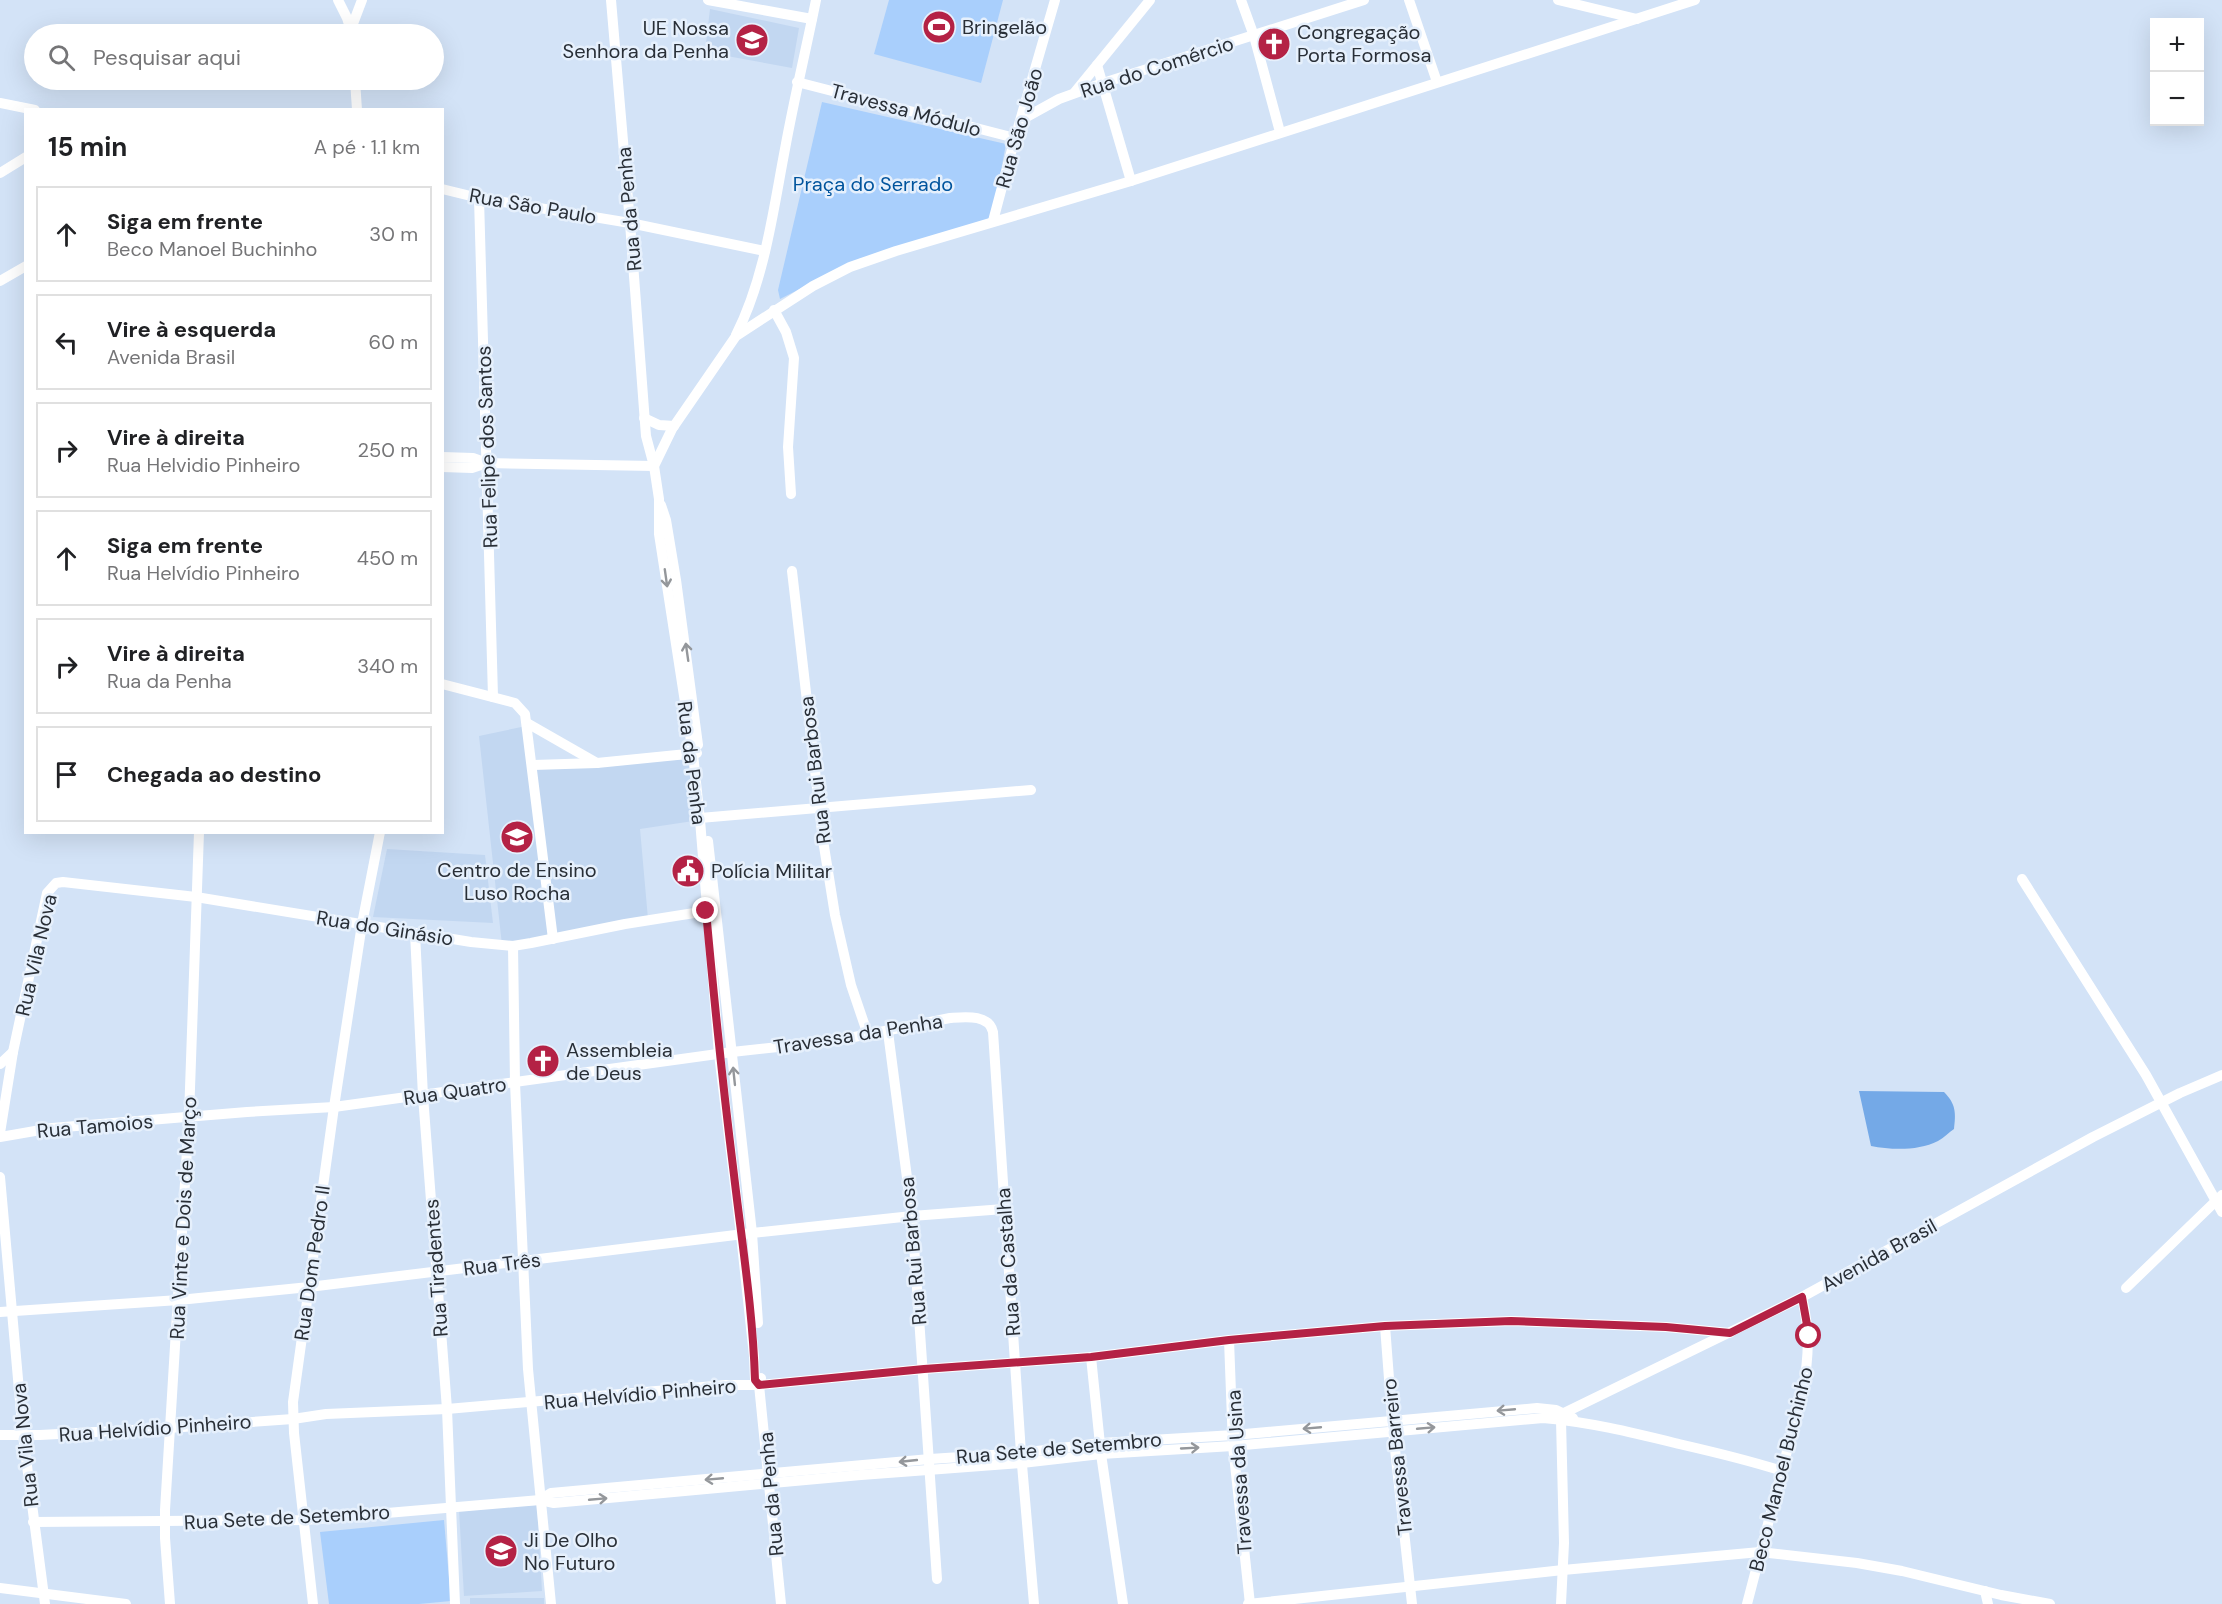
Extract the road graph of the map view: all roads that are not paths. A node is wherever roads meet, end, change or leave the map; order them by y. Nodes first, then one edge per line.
1 (338, 0) edge
2 (362, 0) edge
3 (611, 0) edge
4 (708, 0) edge
5 (816, 0) edge
6 (1055, 0) edge
7 (1150, 0) edge
8 (1241, 0) edge
9 (1364, 0) edge
10 (1409, 0) edge
11 (1558, 0) edge
12 (1695, 0) edge
13 (812, 19) junction
14 (1637, 19) junction
15 (348, 24) edge
16 (354, 24) edge
17 (1254, 36) junction
18 (1097, 65) junction
19 (798, 82) junction
20 (1437, 82) junction
21 (1103, 83) junction
22 (356, 90) edge
23 (1075, 93) junction
24 (0, 103) edge
25 (25, 108) edge
26 (357, 108) edge
27 (1021, 120) junction
28 (1280, 132) junction
29 (1014, 138) junction
30 (24, 158) edge
31 (0, 173) edge
32 (1131, 181) junction
33 (444, 189) edge
34 (479, 198) junction
35 (993, 221) junction
36 (630, 223) junction
37 (765, 251) junction
38 (24, 267) edge
39 (0, 280) edge
40 (774, 310) junction
41 (736, 336) junction
42 (644, 418) junction
43 (674, 426) junction
44 (444, 456) edge
45 (487, 463) junction
46 (654, 466) junction
47 (444, 467) edge
48 (791, 494) dead end
49 (792, 571) dead end
50 (444, 685) edge
51 (493, 697) junction
52 (527, 723) junction
53 (696, 753) junction
54 (597, 763) junction
55 (533, 765) junction
56 (1031, 790) dead end
57 (819, 807) junction
58 (703, 817) junction
59 (200, 834) edge
60 (380, 834) edge
61 (2022, 879) dead end
62 (53, 884) joint
63 (196, 897) junction
64 (711, 910) junction
65 (362, 924) junction
66 (415, 933) junction
67 (553, 939) junction
68 (513, 946) junction
69 (993, 1028) joint
70 (888, 1032) junction
71 (868, 1035) junction
72 (732, 1052) junction
73 (719, 1054) junction
74 (13, 1056) junction
75 (0, 1065) edge
76 (2222, 1075) edge
77 (515, 1083) junction
78 (423, 1096) junction
79 (2160, 1102) junction
80 (334, 1107) junction
81 (189, 1117) junction
82 (0, 1135) edge
83 (0, 1177) edge
84 (2218, 1198) edge
85 (1004, 1209) junction
86 (2222, 1212) edge
87 (912, 1216) junction
88 (746, 1234) junction
89 (523, 1262) junction
90 (437, 1272) junction
91 (309, 1287) junction
92 (2126, 1288) dead end
93 (1802, 1297) junction
94 (179, 1300) junction
95 (6, 1312) edge
96 (1385, 1326) junction
97 (1730, 1333) junction
98 (1229, 1340) junction
99 (1091, 1357) junction
100 (1015, 1361) junction
101 (924, 1369) junction
102 (759, 1385) junction
103 (531, 1402) junction
104 (447, 1409) junction
105 (1562, 1416) junction
106 (293, 1419) junction
107 (1393, 1426) junction
108 (169, 1428) junction
109 (0, 1435) edge
110 (23, 1435) junction
111 (1234, 1440) junction
112 (1101, 1448) junction
113 (1021, 1458) junction
114 (930, 1459) junction
115 (860, 1471) junction
116 (1782, 1471) junction
117 (930, 1472) junction
118 (768, 1479) junction
119 (540, 1500) junction
120 (450, 1508) junction
121 (304, 1520) junction
122 (33, 1522) junction
123 (165, 1522) junction
124 (1760, 1552) junction
125 (1563, 1570) junction
126 (937, 1579) dead end
127 (0, 1588) edge
128 (1410, 1588) junction
129 (1984, 1591) junction
130 (44, 1598) edge
131 (126, 1604) edge
132 (170, 1604) edge
133 (314, 1604) edge
134 (456, 1604) edge
135 (551, 1604) edge
136 (781, 1604) edge
137 (1034, 1604) edge
138 (1124, 1604) edge
139 (1249, 1604) edge
140 (1412, 1604) edge
141 (1561, 1604) edge
142 (1747, 1604) edge
143 (1988, 1604) edge
144 (2050, 1604) edge

1 - 15 street
2 - 16 street
3 - 36 street, Rua da Penha
4 - 13 street
5 - 13 street
6 - 27 street, Rua São João
7 - 18 street
8 - 17 street
9 - 17 street, Rua do Comércio
10 - 20 street
11 - 14 street
12 - 14 street
13 - 19 street
14 - 20 street
17 - 21 street, Rua do Comércio
17 - 28 street
18 - 21 street
18 - 23 street
19 - 29 street, Travessa Módulo
19 - 37 street
20 - 28 street
21 - 23 street, Rua do Comércio
21 - 32 street
22 - 26 street
23 - 27 street, Rua do Comércio
24 - 25 street
27 - 29 street, Rua São João
28 - 32 street
29 - 35 street, Rua São João
30 - 31 street
32 - 35 street
33 - 34 street, Rua São Paulo
34 - 36 street, Rua São Paulo
34 - 45 street, Rua Felipe dos Santos
35 - 40 street
36 - 37 street, Rua São Paulo
36 - 42 street, Rua da Penha
37 - 41 street
38 - 39 street
40 - 41 street
40 - 48 street
41 - 43 street
42 - 43 street
42 - 46 street, Rua da Penha
43 - 46 street
44 - 45 street
45 - 46 street
45 - 47 street
45 - 51 street, Rua Felipe dos Santos
46 - 53 street, Rua da Penha
49 - 57 street, Rua Rui Barbosa
50 - 51 street
51 - 52 street
52 - 54 street
52 - 55 street
53 - 54 street
53 - 58 street, Rua da Penha
54 - 55 street
55 - 67 street
56 - 57 street
57 - 58 street
57 - 71 street, Rua Rui Barbosa
58 - 64 street, Rua da Penha
59 - 63 street, Rua Vinte e Dois de Março
60 - 65 street, Rua Dom Pedro II
61 - 79 street
62 - 63 street, Rua do Ginásio
62 - 74 street, Rua Vila Nova
63 - 65 street, Rua do Ginásio
63 - 81 street, Rua Vinte e Dois de Março
64 - 67 street, Rua do Ginásio
64 - 72 street, Rua da Penha
64 - 73 street, Rua da Penha
65 - 66 street, Rua do Ginásio
65 - 80 street, Rua Dom Pedro II
66 - 68 street, Rua do Ginásio
66 - 78 street, Rua Tiradentes
67 - 68 street, Rua do Ginásio
68 - 77 street
69 - 70 street, Travessa da Penha
69 - 85 street, Rua da Castalha
70 - 71 street, Travessa da Penha
70 - 87 street, Rua Rui Barbosa
71 - 72 street, Travessa da Penha
72 - 73 street, Travessa da Penha
88 -> 72 street, Rua da Penha
73 - 77 street, Rua Quatro
73 - 88 street, Rua da Penha
74 - 75 street
74 - 82 street, Rua Vila Nova
76 - 79 street, Avenida Brasil
77 - 78 street, Rua Quatro
77 - 89 street
78 - 80 street, Rua Quatro
78 - 90 street, Rua Tiradentes
79 - 84 street
79 - 93 street, Avenida Brasil
80 - 81 street, Rua Tamoios
80 - 91 street, Rua Dom Pedro II
81 - 82 street, Rua Tamoios
81 - 94 street, Rua Vinte e Dois de Março
83 - 95 street, Rua Vila Nova
84 - 86 street
84 - 92 street
85 - 87 street, Rua Três
85 - 100 street, Rua da Castalha
87 - 88 street, Rua Três
87 - 101 street, Rua Rui Barbosa
88 - 89 street, Rua Três
88 - 102 street, Rua da Penha
89 - 90 street, Rua Três
89 - 103 street
90 - 91 street, Rua Três
90 - 104 street, Rua Tiradentes
91 - 94 street, Rua Três
91 - 106 street, Rua Dom Pedro II
93 - 97 street, Avenida Brasil
93 - 116 street, Beco Manoel Buchinho
94 - 95 street, Rua Três
94 - 108 street, Rua Vinte e Dois de Março
95 - 110 street, Rua Vila Nova
96 - 97 street, Rua Helvídio Pinheiro
96 - 98 street, Rua Helvídio Pinheiro
96 - 107 street, Travessa Barreiro
97 - 105 street, Avenida Brasil
98 - 99 street, Rua Helvídio Pinheiro
98 - 111 street, Travessa da Usina
99 - 100 street, Rua Helvídio Pinheiro
99 - 112 street
100 - 101 street, Rua Helvídio Pinheiro
100 - 113 street, Rua da Castalha
101 - 102 street, Rua Helvídio Pinheiro
101 - 114 street, Rua Rui Barbosa
102 - 103 street, Rua Helvídio Pinheiro
102 - 118 street, Rua da Penha
103 - 104 street, Rua Helvídio Pinheiro
103 - 119 street
104 - 106 street, Rua Helvídio Pinheiro
104 - 120 street, Rua Tiradentes
105 - 107 street, Rua Sete de Setembro
105 - 116 street, Rua Sete de Setembro
105 - 125 street
106 - 108 street, Rua Helvídio Pinheiro
106 - 121 street, Rua Dom Pedro II
107 - 111 street, Rua Sete de Setembro
107 - 128 street, Travessa Barreiro
108 - 110 street, Rua Helvídio Pinheiro
108 - 123 street, Rua Vinte e Dois de Março
109 - 110 street, Rua Helvídio Pinheiro
110 - 122 street, Rua Vila Nova
111 - 112 street, Rua Sete de Setembro
111 - 139 street, Travessa da Usina
112 - 113 street, Rua Sete de Setembro
112 - 138 street
113 - 114 street, Rua Sete de Setembro
113 - 117 street, Rua Sete de Setembro
113 - 137 street, Rua da Castalha
114 -> 115 street, Rua Sete de Setembro
114 - 117 street, Rua Rui Barbosa
115 - 117 street, Rua Sete de Setembro
115 - 118 street, Rua Sete de Setembro
116 - 124 street, Beco Manoel Buchinho
117 - 126 street, Rua Rui Barbosa
118 - 119 street, Rua Sete de Setembro
118 - 136 street, Rua da Penha
119 - 120 street, Rua Sete de Setembro
119 - 135 street
120 - 121 street, Rua Sete de Setembro
120 - 134 street, Rua Tiradentes
121 - 123 street, Rua Sete de Setembro
121 - 133 street, Rua Dom Pedro II
122 - 123 street, Rua Sete de Setembro
122 - 130 street, Rua Vila Nova
123 - 132 street, Rua Vinte e Dois de Março
124 - 125 street
124 - 129 street
124 - 142 street, Beco Manoel Buchinho
125 - 128 street
125 - 141 street
127 - 130 street
128 - 139 street
128 - 140 street, Travessa Barreiro
129 - 143 street
129 - 144 street
130 - 131 street

